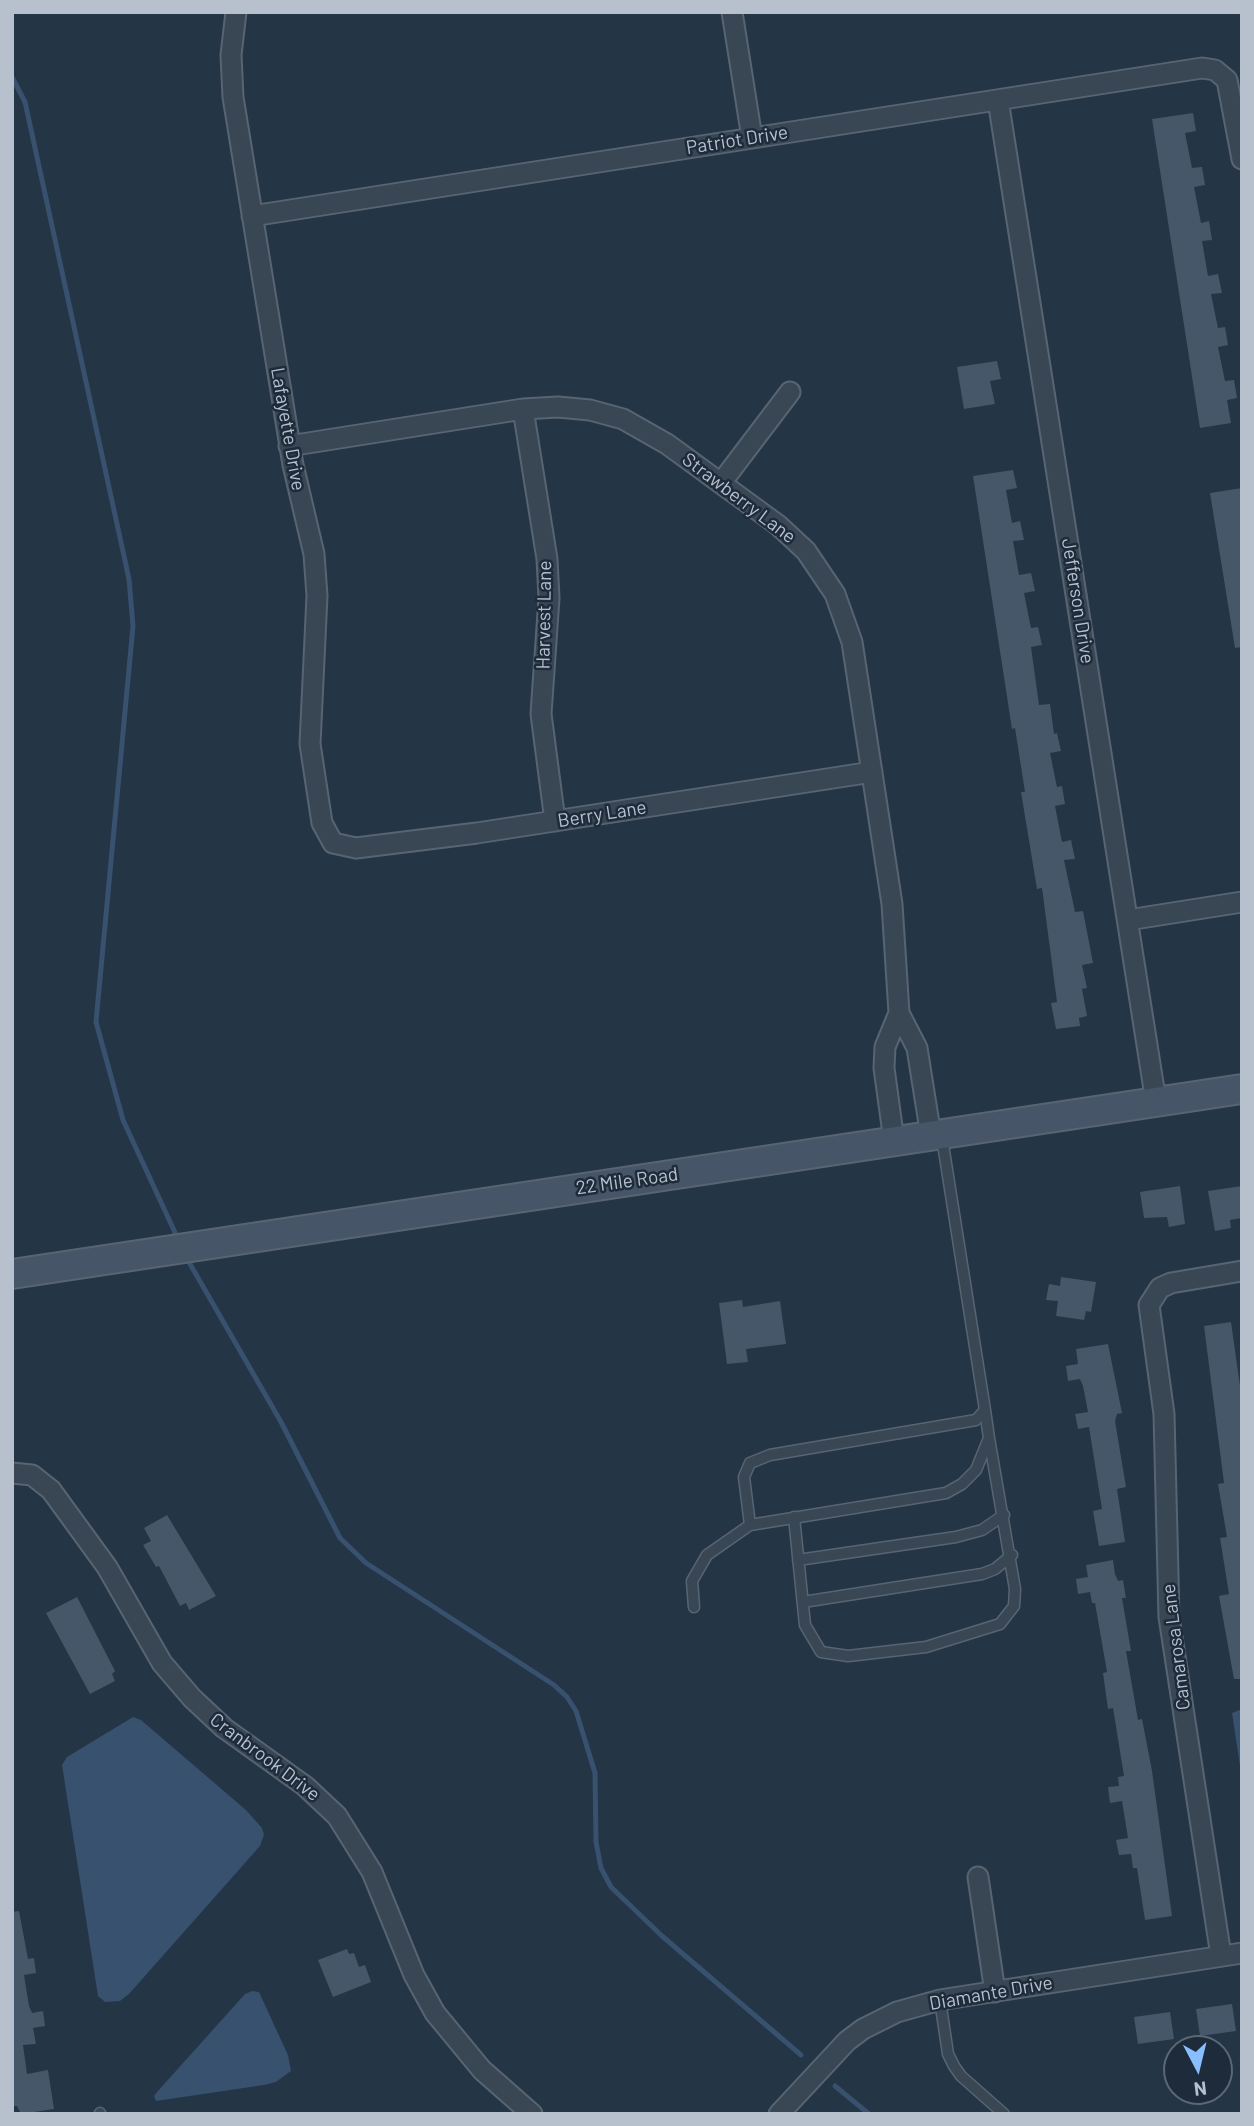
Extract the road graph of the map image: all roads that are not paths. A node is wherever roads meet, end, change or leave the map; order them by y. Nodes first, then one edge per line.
1 (236, 12) edge
2 (733, 12) edge
3 (998, 100) junction
4 (752, 138) junction
5 (1242, 159) edge
6 (252, 216) junction
7 (790, 392) dead end
8 (523, 409) junction
9 (289, 446) junction
10 (721, 483) junction
11 (872, 772) junction
12 (555, 821) junction
13 (333, 843) joint
14 (1242, 902) edge
15 (1128, 920) junction
16 (899, 1013) junction
17 (1242, 1089) edge
18 (1156, 1102) junction
19 (936, 1135) junction
20 (894, 1141) junction
21 (1242, 1271) edge
22 (12, 1274) edge
23 (985, 1410) junction
24 (989, 1438) junction
25 (12, 1473) edge
26 (1004, 1515) junction
27 (794, 1517) junction
28 (750, 1525) junction
29 (1012, 1555) junction
30 (798, 1560) junction
31 (803, 1602) junction
32 (694, 1607) dead end
33 (978, 1877) dead end
34 (1242, 1953) edge
35 (1222, 1956) junction
36 (995, 1992) junction
37 (940, 2000) junction
38 (532, 2114) edge
39 (779, 2114) edge
40 (1004, 2114) edge

1 - 6 street, Lafayette Drive
2 - 4 street
3 - 4 street, Patriot Drive
3 - 5 street, Patriot Drive
3 - 15 street, Jefferson Drive
4 - 6 street, Patriot Drive
6 - 9 street, Lafayette Drive
7 - 10 street
8 - 9 street, Strawberry Lane
8 - 10 street, Strawberry Lane
8 - 12 street, Harvest Lane
9 - 13 street, Lafayette Drive
10 - 11 street, Strawberry Lane
11 - 12 street, Berry Lane
11 - 16 street, Strawberry Lane
12 - 13 street, Berry Lane
14 - 15 street
15 - 18 street, Jefferson Drive
16 - 19 street, Strawberry Lane
16 - 20 street, Strawberry Lane
17 - 18 street, 22 Mile Road
18 - 19 street, 22 Mile Road
19 - 20 street, 22 Mile Road
19 - 23 lane
20 - 22 street, 22 Mile Road
21 - 35 street, Camarosa Lane
23 - 24 lane
23 - 28 lane
24 - 26 lane
24 - 27 lane
25 - 38 street, Cranbrook Drive
26 - 29 lane
26 - 30 lane
27 - 28 lane
27 - 30 lane
28 - 32 lane
29 - 31 lane
29 - 31 lane
30 - 31 lane
33 - 36 street
34 - 35 street, Diamante Drive
35 - 36 street, Diamante Drive
36 - 37 street, Diamante Drive
37 - 39 street, Diamante Drive
37 - 40 lane

